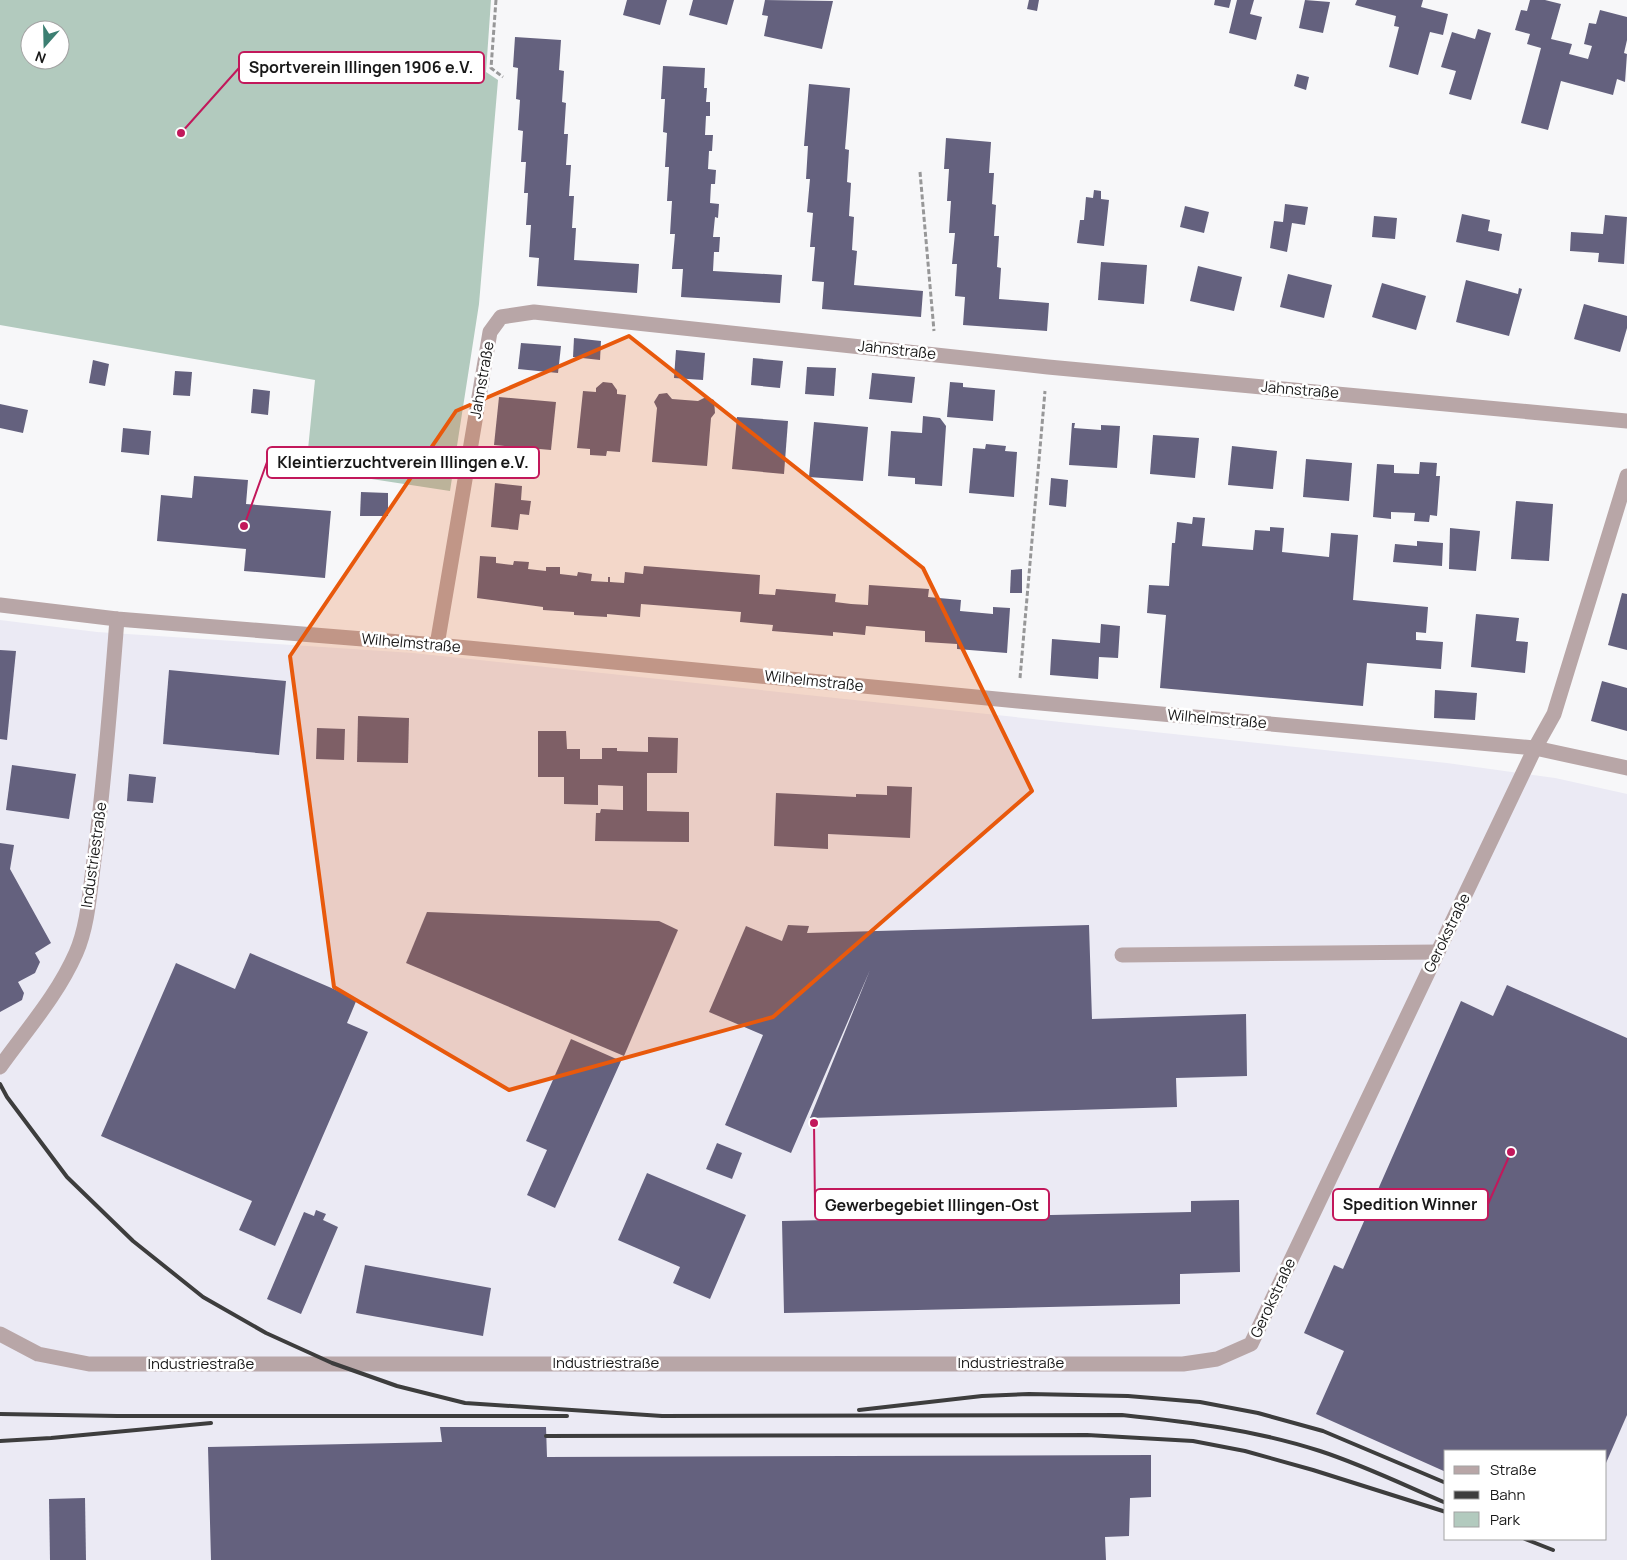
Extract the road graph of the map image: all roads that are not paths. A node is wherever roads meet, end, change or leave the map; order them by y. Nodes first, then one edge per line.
1 (1627, 421) edge
2 (1627, 476) edge
3 (0, 605) edge
4 (117, 619) junction
5 (437, 645) junction
6 (1536, 748) junction
7 (1627, 768) edge
8 (1438, 952) junction
9 (1122, 955) dead end
10 (0, 1066) edge
11 (0, 1334) edge
12 (1217, 1358) joint

1 - 5 street, Jahnstraße
2 - 6 street, Gerokstraße
3 - 4 street, Wilhelmstraße
4 - 5 street, Wilhelmstraße
4 - 10 street, Industriestraße
5 - 6 street, Wilhelmstraße
6 - 7 street, Wilhelmstraße
6 - 8 street, Gerokstraße
8 - 9 street
8 - 12 street, Gerokstraße
11 - 12 street, Industriestraße

